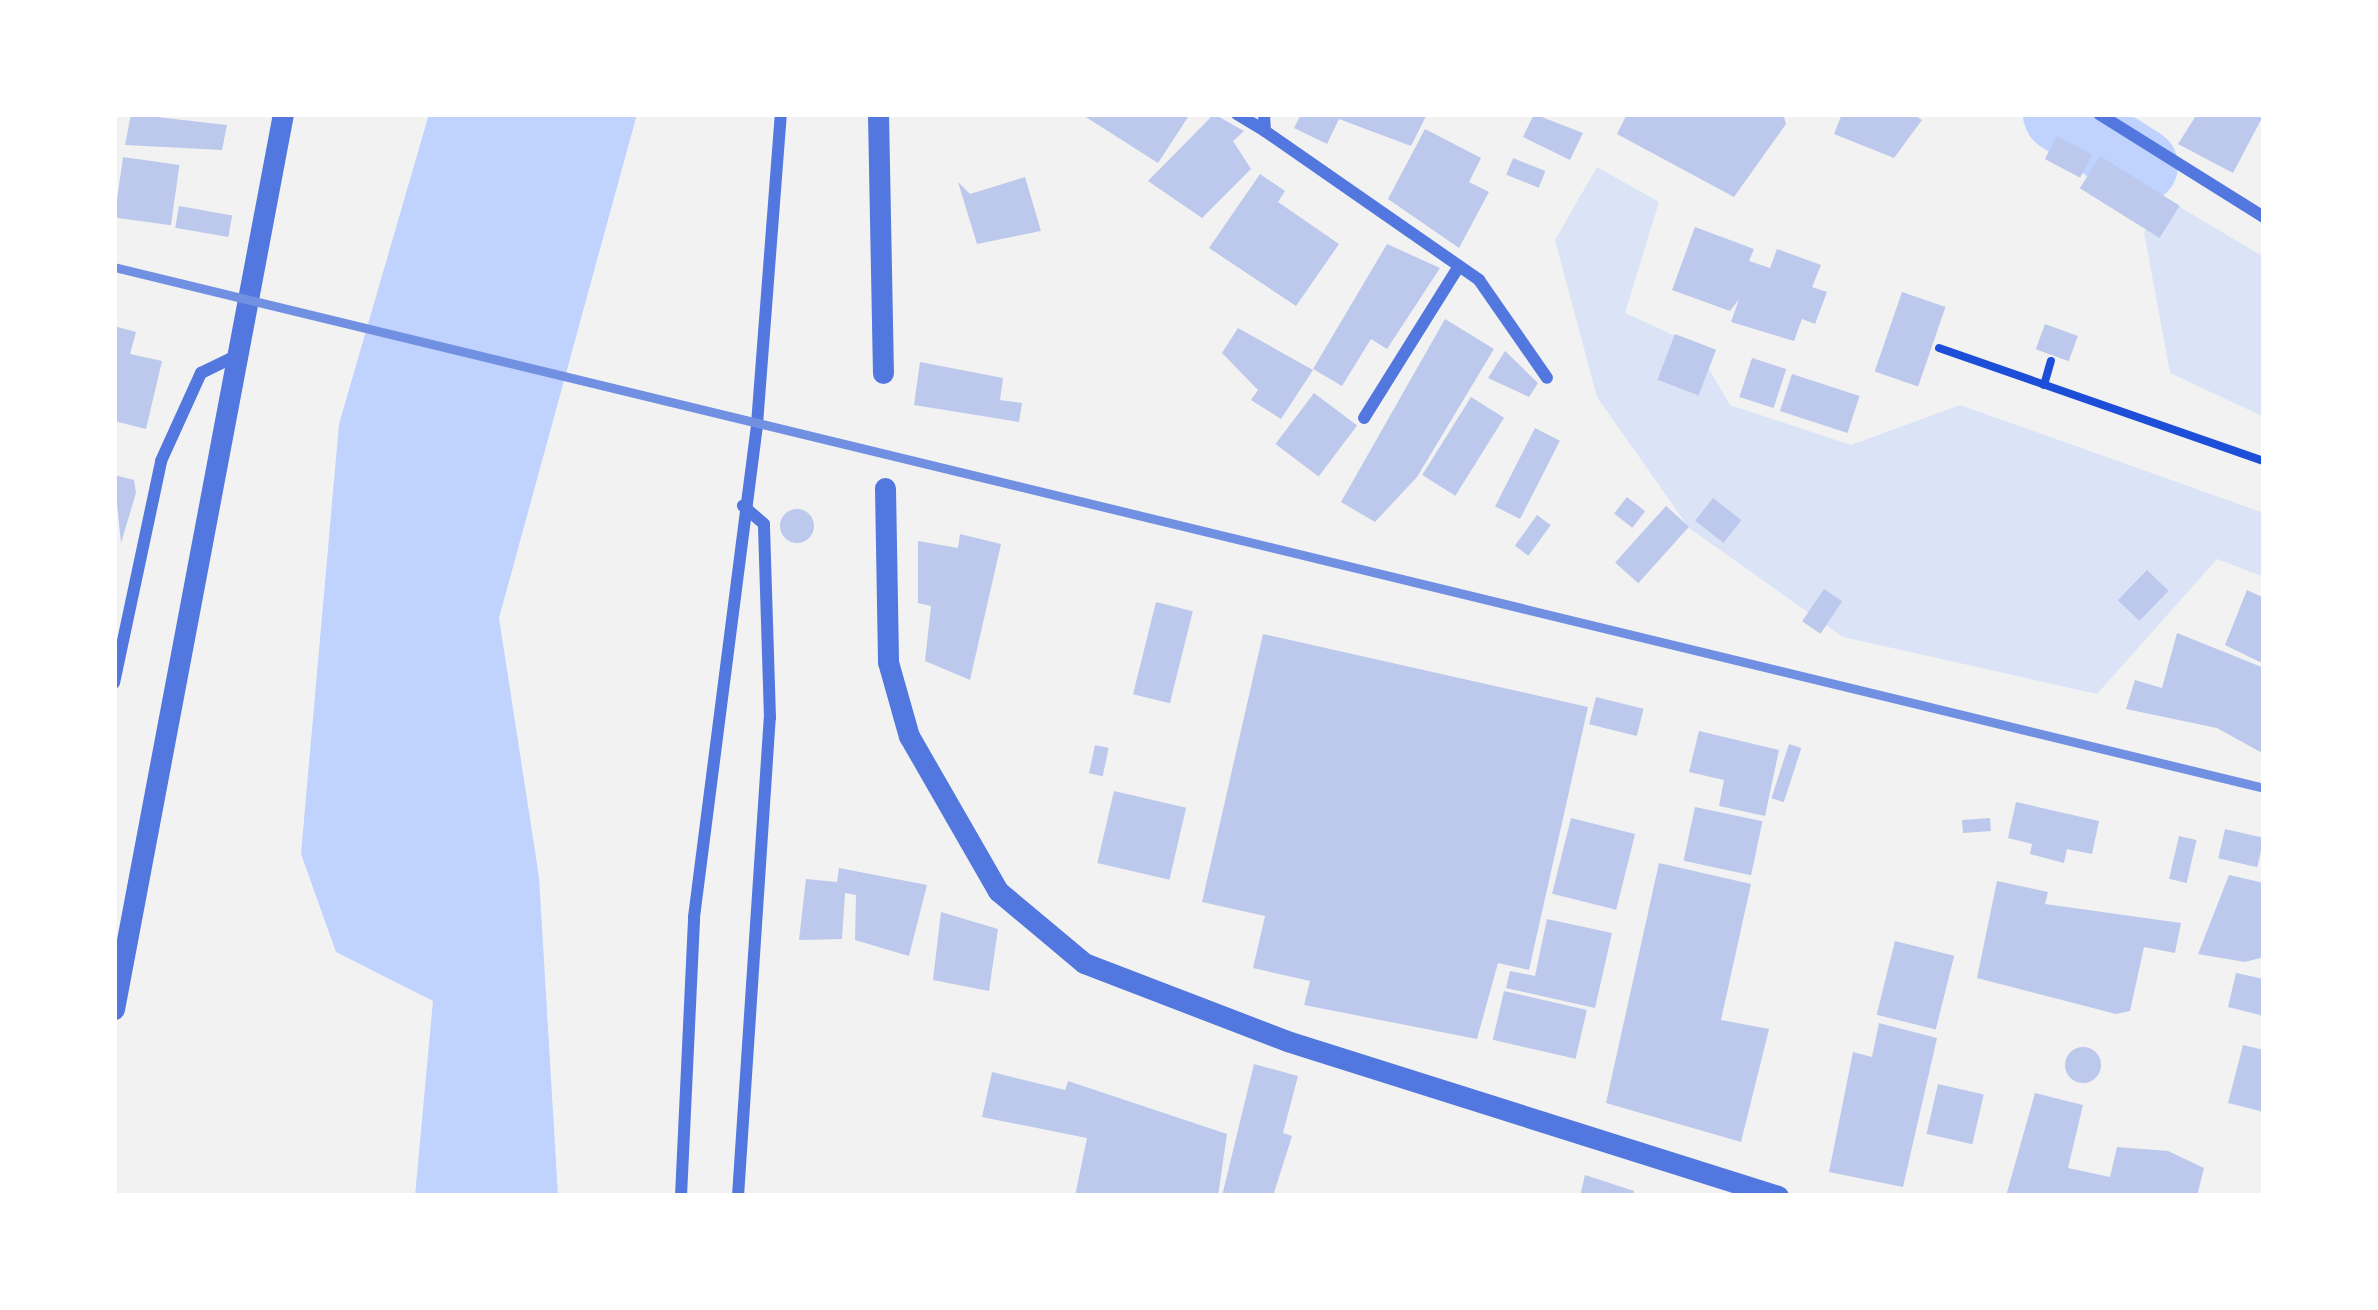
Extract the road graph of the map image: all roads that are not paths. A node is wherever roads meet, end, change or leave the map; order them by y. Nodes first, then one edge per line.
1 (283, 114) edge
2 (781, 114) edge
3 (878, 114) edge
4 (1237, 114) edge
5 (1264, 114) edge
6 (2099, 114) edge
7 (1265, 131) junction
8 (2264, 217) edge
9 (1459, 266) junction
10 (237, 356) junction
11 (884, 373) dead end
12 (1547, 378) dead end
13 (1364, 418) dead end
14 (885, 488) dead end
15 (743, 506) junction
16 (116, 663) edge
17 (114, 683) edge
18 (114, 1009) edge
19 (681, 1196) edge
20 (738, 1196) edge
21 (1778, 1196) edge

1 - 10 street
2 - 15 street
3 - 11 street
4 - 7 street
5 - 7 street
6 - 8 street
7 - 9 street
9 - 12 street
9 - 13 street
10 - 16 street
10 - 18 street
14 - 21 street
15 - 19 street
15 - 20 street
16 - 17 street

